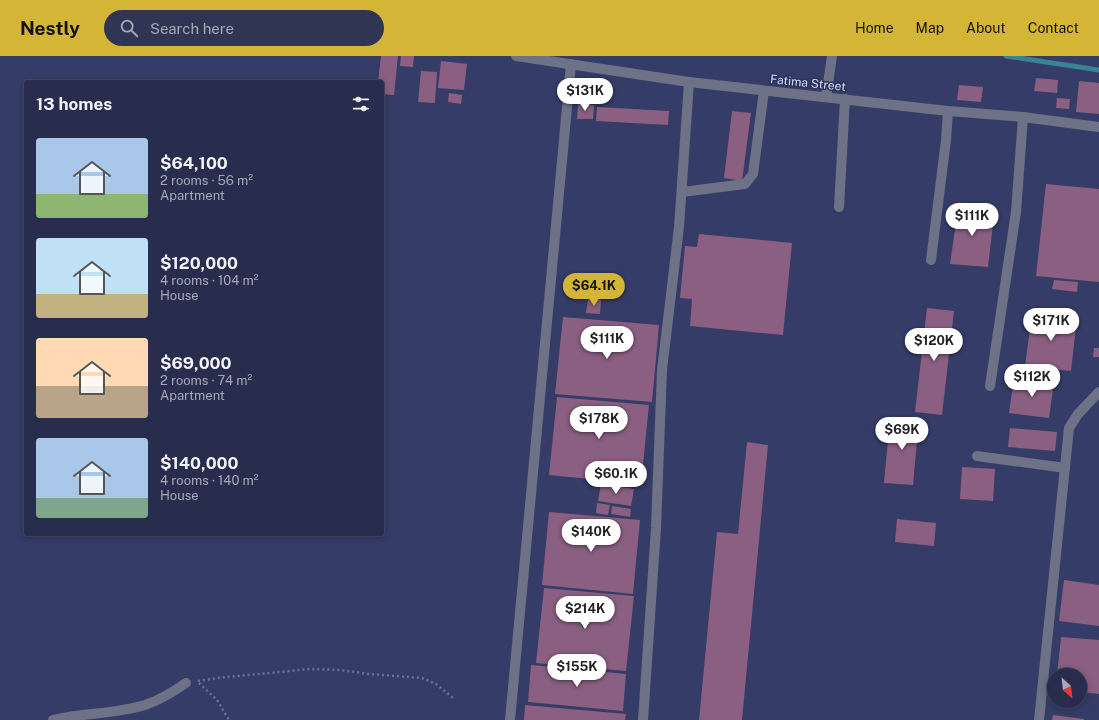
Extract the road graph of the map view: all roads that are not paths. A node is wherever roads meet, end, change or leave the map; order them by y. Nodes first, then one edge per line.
1 (516, 56) edge
2 (832, 56) edge
3 (571, 64) junction
4 (689, 82) junction
5 (764, 91) junction
6 (826, 97) junction
7 (845, 99) junction
8 (948, 111) junction
9 (1023, 117) junction
10 (1099, 127) edge
11 (682, 192) junction
12 (839, 207) dead end
13 (931, 260) dead end
14 (990, 386) dead end
15 (1099, 392) edge
16 (977, 456) dead end
17 (1065, 468) junction
18 (186, 683) road end
19 (53, 720) edge
20 (510, 720) edge
21 (643, 720) edge
22 (1039, 720) edge

1 - 3 street, Fatima Street
2 - 6 street
3 - 4 street, Fatima Street
3 - 20 street
4 - 5 street, Fatima Street
4 - 11 street
5 - 6 street, Fatima Street
5 - 11 street
6 - 7 street, Fatima Street
7 - 8 street, Fatima Street
7 - 12 street
8 - 9 street, Fatima Street
8 - 13 street
9 - 10 street, Fatima Street
9 - 14 street
11 - 21 street
15 - 17 street
16 - 17 street
17 - 22 street
18 - 19 street

